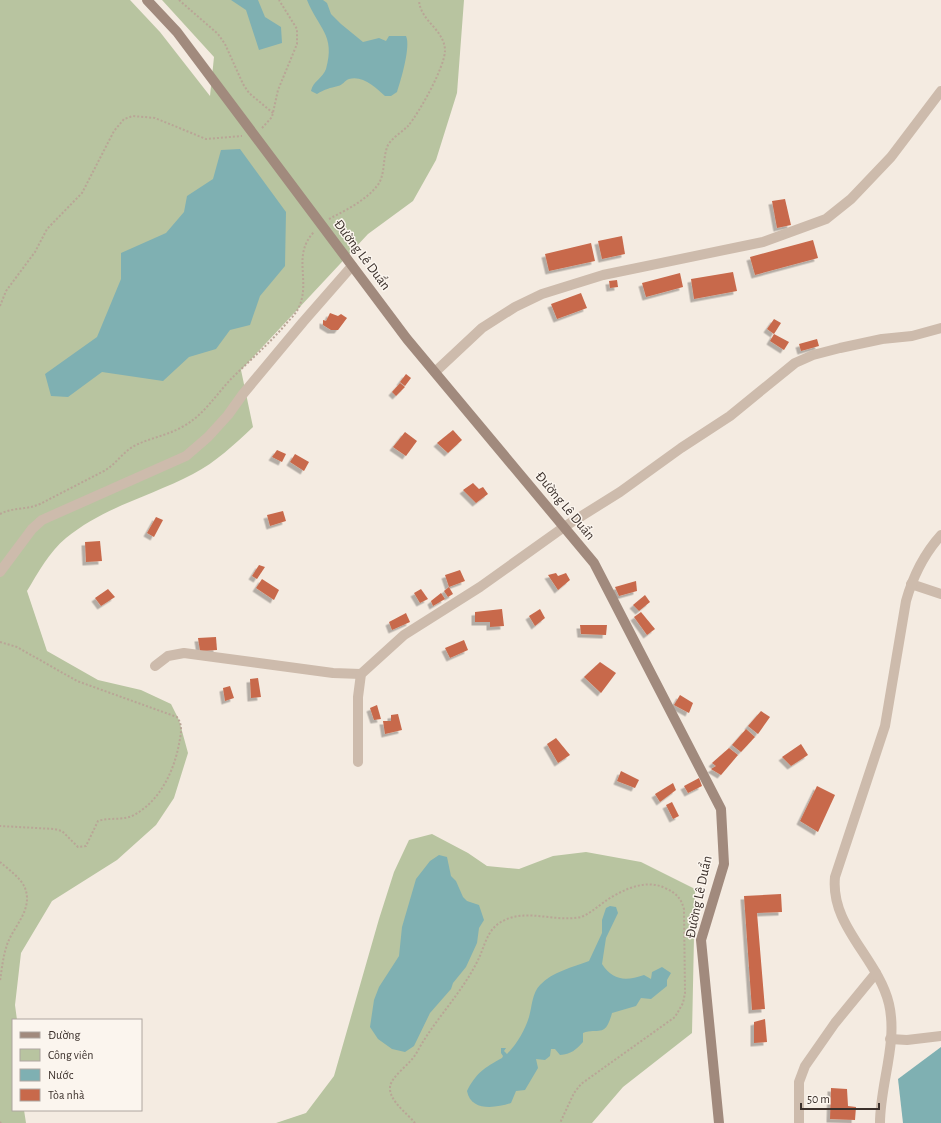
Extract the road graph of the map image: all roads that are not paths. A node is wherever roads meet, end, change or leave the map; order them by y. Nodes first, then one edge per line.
1 (147, 0) edge
2 (939, 97) edge
3 (352, 266) junction
4 (941, 328) edge
5 (434, 372) junction
6 (564, 527) junction
7 (941, 535) edge
8 (0, 572) edge
9 (911, 584) junction
10 (941, 594) edge
11 (155, 666) dead end
12 (360, 674) junction
13 (358, 762) dead end
14 (876, 973) junction
15 (941, 1036) edge
16 (890, 1039) junction
17 (719, 1123) edge
18 (799, 1123) edge
19 (880, 1123) edge

1 - 3 main road, Đường Lê Duẩn
2 - 5 street
3 - 5 main road, Đường Lê Duẩn
3 - 8 street
4 - 6 street
5 - 6 main road, Đường Lê Duẩn
6 - 12 street
6 - 17 main road, Đường Lê Duẩn
7 - 9 street
9 - 10 street
9 - 14 street
11 - 12 street
12 - 13 street
14 - 16 street
14 - 18 street
15 - 16 street
16 - 19 street

